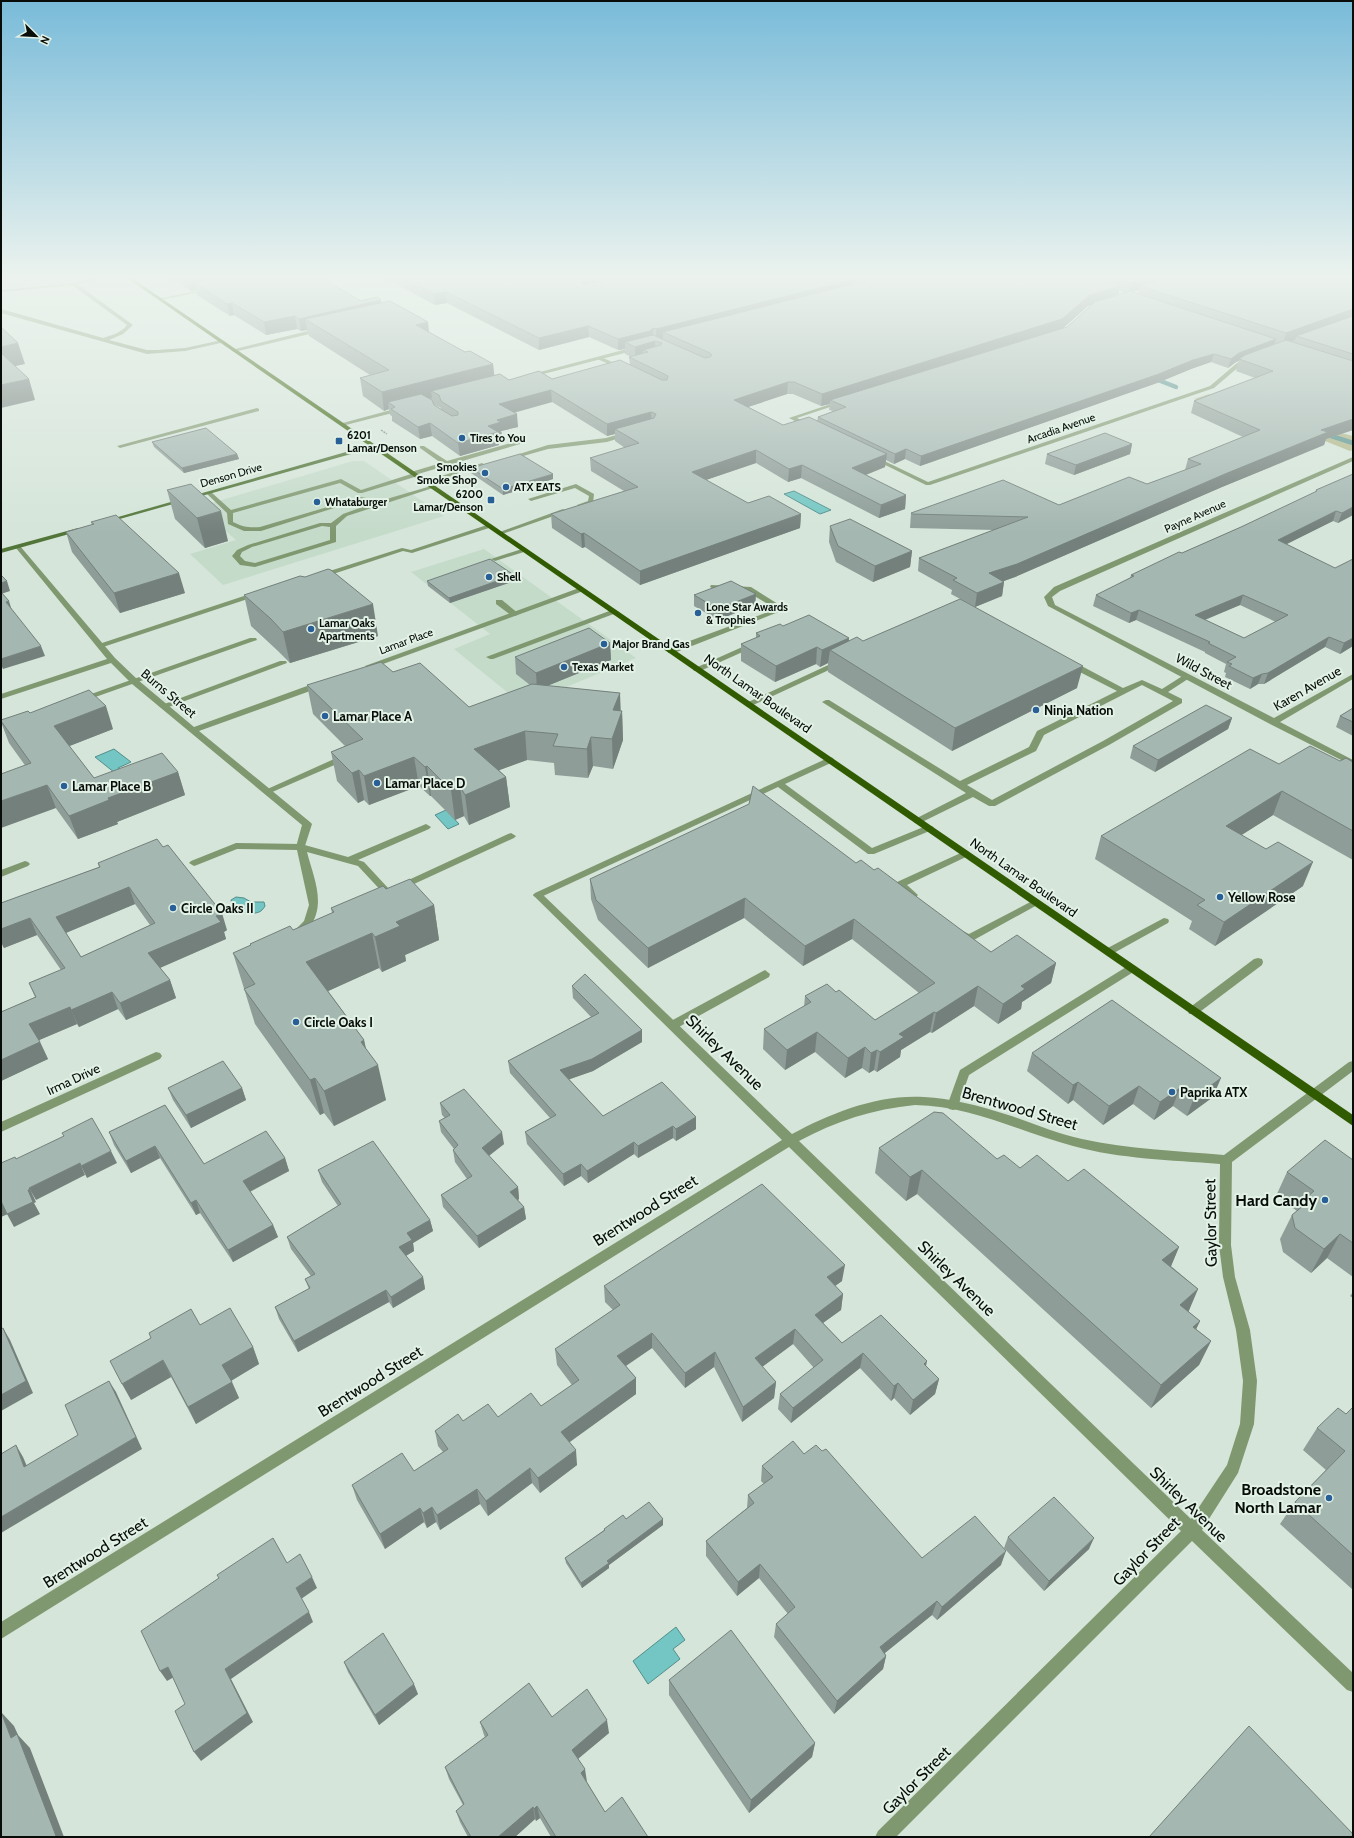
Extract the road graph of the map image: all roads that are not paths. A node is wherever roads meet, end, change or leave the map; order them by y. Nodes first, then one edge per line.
1 (251, 362) edge
2 (584, 362) edge
3 (608, 362) edge
4 (1245, 362) edge
5 (625, 364) edge
6 (618, 366) junction
7 (610, 368) edge
8 (628, 371) edge
9 (522, 377) edge
10 (846, 401) edge
11 (409, 407) edge
12 (257, 410) dead end
13 (342, 424) junction
14 (814, 428) edge
15 (637, 432) edge
16 (518, 443) dead end
17 (120, 446) dead end
18 (374, 446) junction
19 (422, 447) dead end
20 (871, 456) edge
21 (1353, 459) edge
22 (502, 460) edge
23 (446, 464) junction
24 (487, 464) edge
25 (415, 474) junction
26 (429, 484) junction
27 (209, 493) junction
28 (361, 495) junction
29 (531, 499) dead end
30 (372, 506) junction
31 (230, 512) junction
32 (100, 523) edge
33 (334, 525) junction
34 (490, 526) junction
35 (85, 528) edge
36 (500, 533) junction
37 (18, 547) junction
38 (525, 550) junction
39 (1, 551) edge
40 (495, 559) dead end
41 (313, 578) edge
42 (714, 587) edge
43 (582, 590) junction
44 (267, 592) edge
45 (1048, 597) joint
46 (500, 602) dead end
47 (615, 612) junction
48 (515, 614) junction
49 (253, 640) dead end
50 (759, 643) edge
51 (100, 645) junction
52 (671, 651) junction
53 (490, 657) dead end
54 (1060, 658) edge
55 (112, 660) junction
56 (846, 660) edge
57 (282, 663) edge
58 (364, 668) edge
59 (697, 669) junction
60 (1353, 676) edge
61 (1186, 677) junction
62 (135, 682) junction
63 (327, 682) edge
64 (1122, 691) junction
65 (1162, 692) junction
66 (1, 697) edge
67 (826, 702) dead end
68 (70, 703) edge
69 (748, 704) junction
70 (163, 706) junction
71 (1273, 722) junction
72 (193, 730) junction
73 (343, 758) edge
74 (830, 760) junction
75 (1353, 763) edge
76 (779, 784) junction
77 (960, 785) junction
78 (267, 791) junction
79 (973, 793) junction
80 (918, 821) junction
81 (426, 827) dead end
82 (928, 828) junction
83 (511, 836) dead end
84 (300, 847) junction
85 (965, 854) junction
86 (348, 860) junction
87 (194, 863) dead end
88 (25, 864) dead end
89 (1, 874) edge
90 (918, 899) edge
91 (1036, 902) junction
92 (1164, 921) dead end
93 (956, 929) edge
94 (288, 937) edge
95 (1108, 952) junction
96 (1258, 962) dead end
97 (1131, 968) junction
98 (765, 974) dead end
99 (1193, 1011) junction
100 (673, 1025) junction
101 (156, 1056) dead end
102 (1353, 1065) edge
103 (1315, 1094) junction
104 (953, 1106) junction
105 (1353, 1121) edge
106 (1, 1127) edge
107 (791, 1140) junction
108 (1226, 1160) junction
109 (1192, 1531) junction
110 (1, 1631) edge
111 (1353, 1684) edge
112 (884, 1837) edge

1 - 13 main road, North Lamar Boulevard
2 - 9 street
3 - 6 street
4 - 20 street, Arcadia Avenue
5 - 6 street
6 - 7 street
6 - 8 street
10 - 14 street
11 - 13 street
12 - 17 street
13 - 18 main road, North Lamar Boulevard
15 - 22 street
16 - 23 street
18 - 25 main road, North Lamar Boulevard
18 - 27 street, Denson Drive
19 - 23 street
21 - 45 street, Payne Avenue
23 - 25 street
24 - 26 street
25 - 26 main road, North Lamar Boulevard
25 - 28 street
26 - 30 street
26 - 34 main road, North Lamar Boulevard
27 - 31 street
27 - 32 street, Denson Drive
28 - 30 street
28 - 31 street
28 - 31 street
29 - 36 street
30 - 33 street
33 - 33 street
34 - 36 main road, North Lamar Boulevard
34 - 41 street
35 - 37 street
36 - 38 main road, North Lamar Boulevard
37 - 39 street
37 - 51 street, Burns Street
38 - 40 street
38 - 43 main road, North Lamar Boulevard
42 - 52 street
43 - 47 main road, North Lamar Boulevard
43 - 48 street, Lamar Place
44 - 51 street
45 - 61 street, Wild Street
46 - 48 street
47 - 52 main road, North Lamar Boulevard
47 - 53 street
48 - 58 street, Lamar Place
49 - 62 street
50 - 59 street
51 - 55 street, Burns Street
52 - 59 main road, North Lamar Boulevard
54 - 64 street
55 - 62 street, Burns Street
55 - 66 street
56 - 69 street
57 - 70 street
59 - 69 main road, North Lamar Boulevard
60 - 71 street, Karen Avenue
61 - 65 street
61 - 71 street, Wild Street
62 - 68 street
62 - 70 street, Burns Street
63 - 72 street
64 - 65 street
64 - 77 street
65 - 79 street
67 - 77 street
69 - 74 main road, North Lamar Boulevard
70 - 72 street, Burns Street
71 - 75 street, Wild Street
72 - 78 street, Burns Street
73 - 78 street
74 - 76 street
74 - 80 main road, North Lamar Boulevard
76 - 82 street
76 - 100 street, Shirley Avenue
77 - 79 street
78 - 84 street, Burns Street
79 - 80 street
80 - 82 main road, North Lamar Boulevard
81 - 86 street
82 - 85 main road, North Lamar Boulevard
83 - 86 street
84 - 86 street
84 - 87 street
84 - 94 street
85 - 90 street
85 - 91 main road, North Lamar Boulevard
88 - 89 street
91 - 93 street
91 - 95 main road, North Lamar Boulevard
92 - 95 street
95 - 97 main road, North Lamar Boulevard
96 - 99 street
97 - 99 main road, North Lamar Boulevard
97 - 104 street
98 - 100 street
99 - 103 main road, North Lamar Boulevard
100 - 107 street, Shirley Avenue
101 - 106 street, Irma Drive
102 - 103 street
103 - 105 main road, North Lamar Boulevard
103 - 108 street
104 - 107 street, Brentwood Street
104 - 108 street, Brentwood Street
107 - 109 street, Shirley Avenue
107 - 110 street, Brentwood Street
108 - 109 street, Gaylor Street
109 - 111 street, Shirley Avenue
109 - 112 street, Gaylor Street

